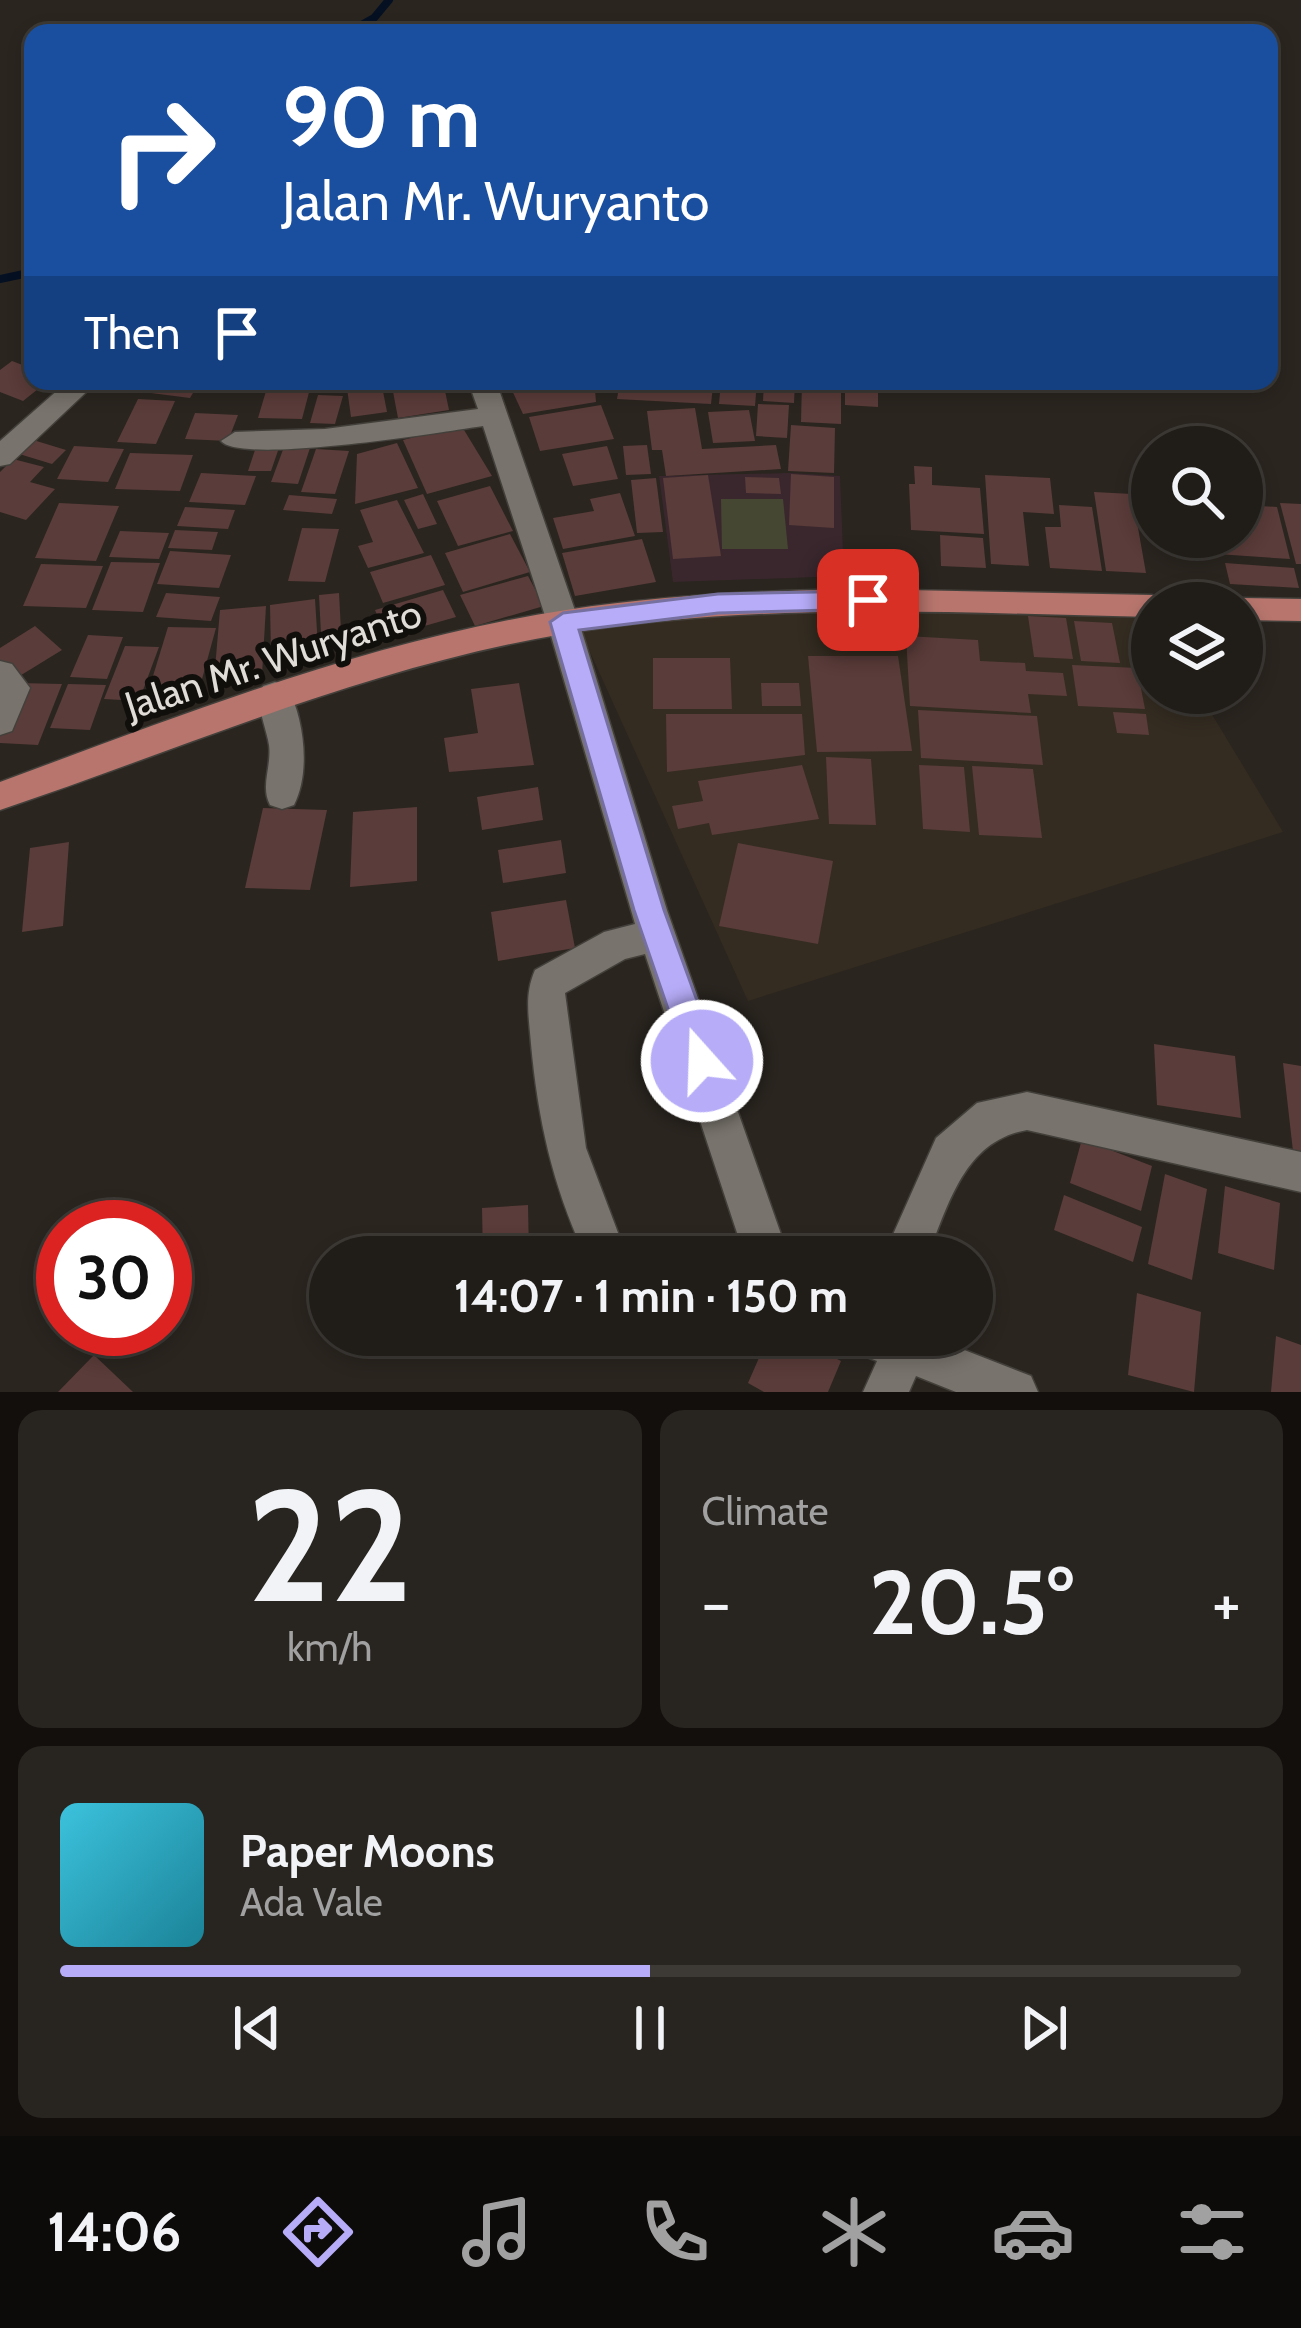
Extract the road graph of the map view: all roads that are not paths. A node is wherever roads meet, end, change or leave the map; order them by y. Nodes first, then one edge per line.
1 (73, 390) edge
2 (485, 390) edge
3 (493, 416) junction
4 (235, 441) dead end
5 (0, 458) edge
6 (1131, 606) edge
7 (1263, 609) edge
8 (1301, 610) edge
9 (563, 622) junction
10 (0, 673) edge
11 (275, 695) junction
12 (0, 722) edge
13 (282, 795) dead end
14 (0, 796) edge
15 (657, 935) junction
16 (1301, 1172) edge
17 (598, 1236) edge
18 (760, 1236) edge
19 (914, 1236) edge
20 (881, 1356) edge
21 (923, 1356) edge
22 (886, 1392) edge
23 (1015, 1392) edge

1 - 5 street
2 - 3 street
3 - 4 street
3 - 9 street
6 - 9 main road, Jalan Mr. Wuryanto
7 - 8 main road
9 - 11 main road, Jalan Mr. Wuryanto
9 - 15 street
10 - 12 street
11 - 13 street
11 - 14 main road, Jalan Mr. Wuryanto
15 - 17 street
15 - 18 street
16 - 19 street
20 - 22 street
21 - 23 street

